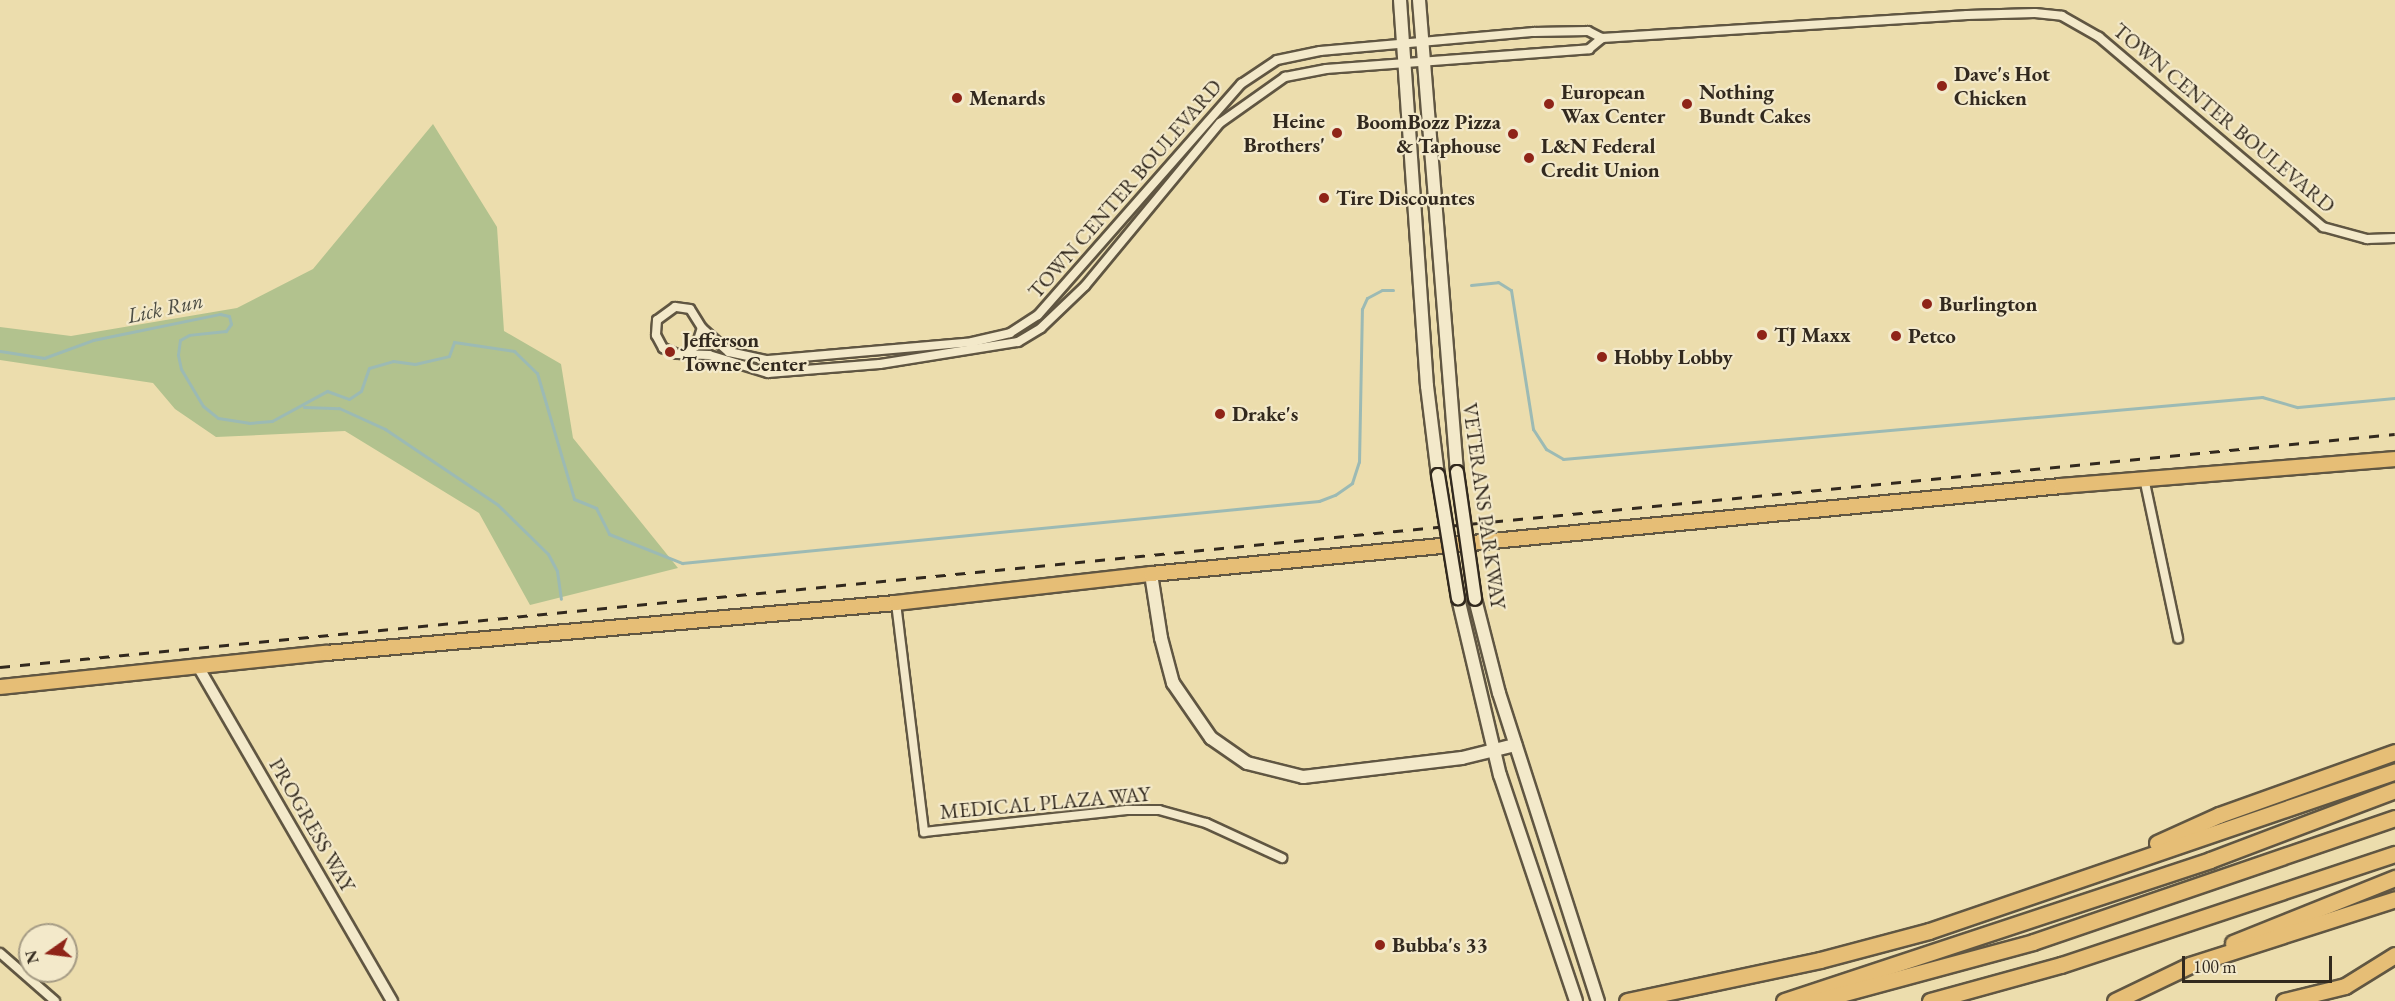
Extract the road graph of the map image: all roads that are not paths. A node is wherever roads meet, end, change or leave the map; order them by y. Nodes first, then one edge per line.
1 (1400, 0) edge
2 (1419, 0) edge
3 (1602, 38) junction
4 (1404, 43) junction
5 (1421, 43) junction
6 (1422, 63) junction
7 (1405, 65) junction
8 (2395, 238) edge
9 (702, 327) junction
10 (685, 353) junction
11 (2395, 459) edge
12 (2144, 478) junction
13 (1151, 574) junction
14 (896, 603) junction
15 (2178, 638) dead end
16 (200, 668) junction
17 (0, 687) edge
18 (1515, 745) junction
19 (1494, 750) junction
20 (2395, 752) edge
21 (2395, 771) edge
22 (2395, 790) edge
23 (2395, 818) edge
24 (2395, 854) edge
25 (1282, 858) dead end
26 (2395, 878) edge
27 (2395, 899) edge
28 (2020, 902) junction
29 (0, 953) edge
30 (2395, 956) edge
31 (2190, 965) junction
32 (56, 1001) edge
33 (392, 1001) edge
34 (1576, 1001) edge
35 (1598, 1001) edge
36 (1627, 1001) edge
37 (1784, 1001) edge
38 (1815, 1001) edge
39 (1930, 1001) edge
40 (2115, 1001) edge
41 (2284, 1001) edge

1 - 4 main road, VETERANS PARKWAY
2 - 5 main road, VETERANS PARKWAY
3 - 5 street, TOWN CENTER BOULEVARD
3 - 6 street, TOWN CENTER BOULEVARD
3 - 8 street, TOWN CENTER BOULEVARD
4 - 5 street, TOWN CENTER BOULEVARD
4 - 7 main road, VETERANS PARKWAY
4 - 9 street, TOWN CENTER BOULEVARD
5 - 6 main road, VETERANS PARKWAY
6 - 7 street, TOWN CENTER BOULEVARD
6 - 18 main road, VETERANS PARKWAY, bridge
7 - 10 street, TOWN CENTER BOULEVARD
7 - 19 main road, VETERANS PARKWAY, bridge
9 - 10 street
9 - 10 street
11 - 12 main road
12 - 13 main road
12 - 15 street
13 - 14 main road
13 - 19 main road
14 - 16 main road
14 - 25 street, MEDICAL PLAZA WAY
16 - 17 main road
16 - 33 street, PROGRESS WAY
18 - 19 main road
18 - 35 main road, VETERANS PARKWAY
19 - 34 main road, VETERANS PARKWAY
20 - 28 highway
21 - 28 highway
22 - 37 highway
23 - 38 highway
24 - 39 highway
26 - 31 highway
27 - 31 highway
28 - 36 highway
29 - 32 street
30 - 41 highway
31 - 40 highway

